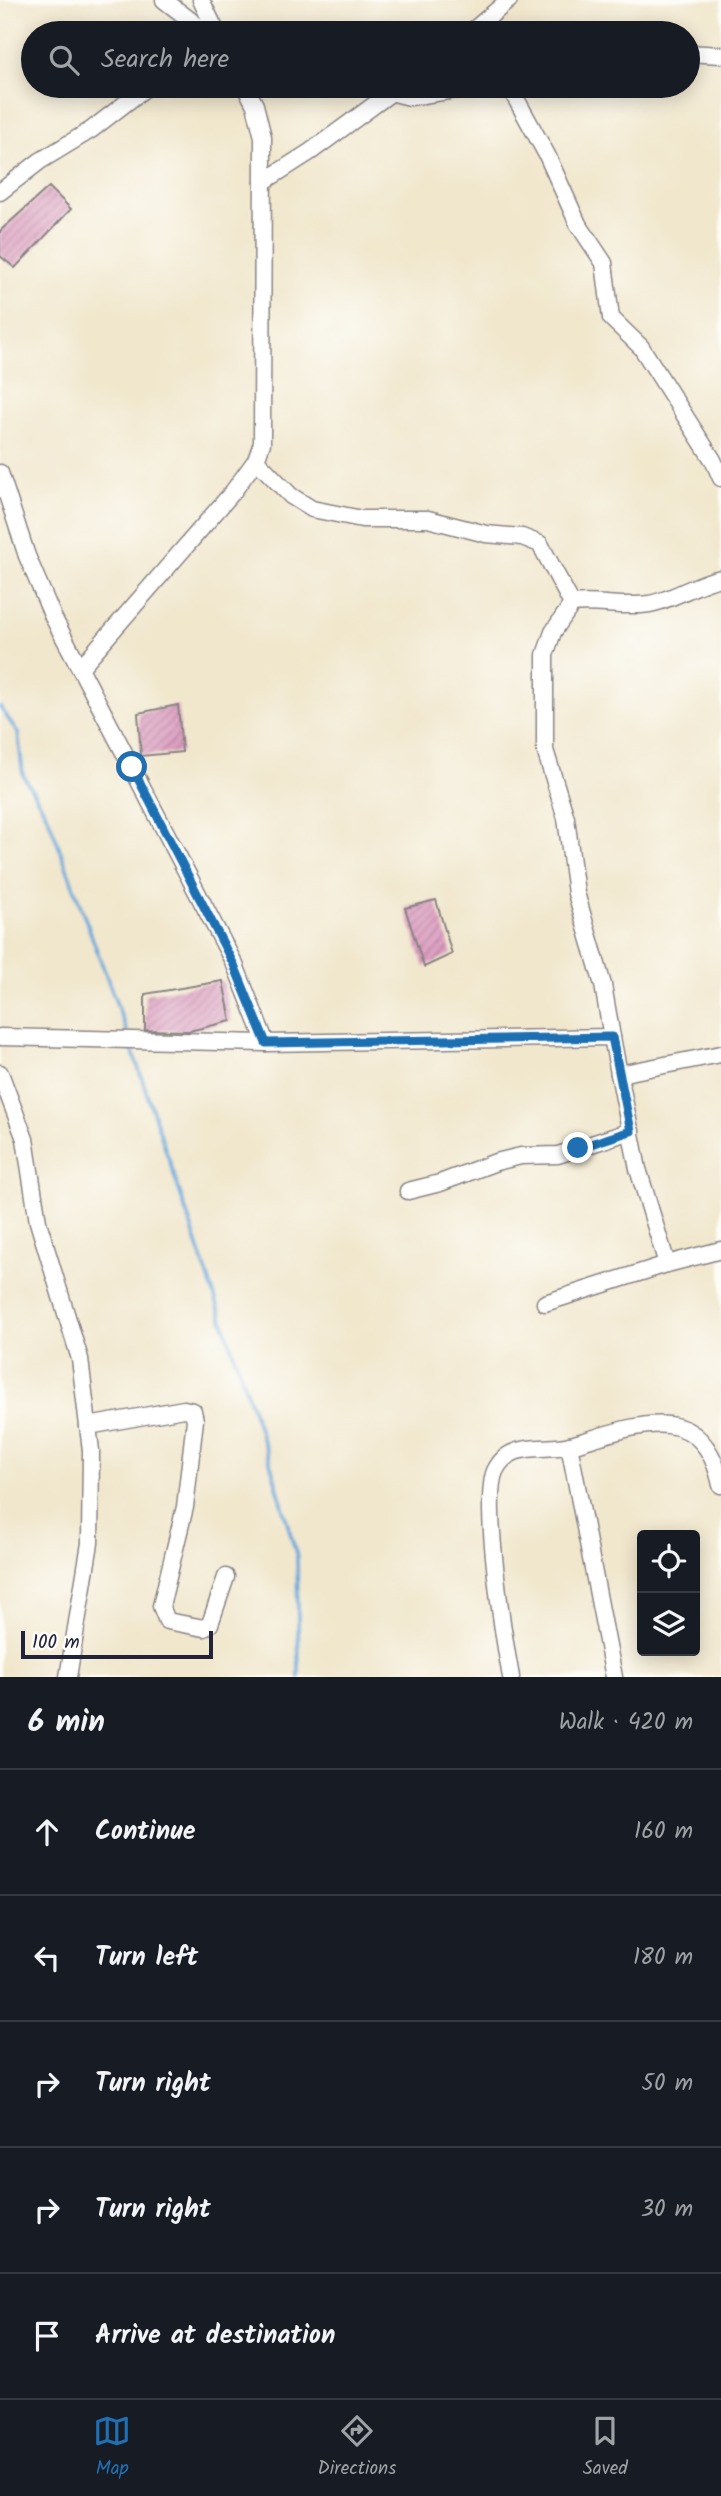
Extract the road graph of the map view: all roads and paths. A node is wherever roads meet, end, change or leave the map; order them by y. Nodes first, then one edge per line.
1 (164, 0) edge
2 (201, 0) edge
3 (509, 0) edge
4 (187, 21) edge
5 (211, 21) edge
6 (484, 21) edge
7 (700, 54) edge
8 (721, 55) edge
9 (131, 98) edge
10 (251, 98) edge
11 (383, 98) edge
12 (516, 98) edge
13 (263, 182) junction
14 (0, 192) edge
15 (717, 459) edge
16 (256, 460) junction
17 (0, 473) edge
18 (721, 478) edge
19 (721, 578) edge
20 (572, 604) junction
21 (80, 668) junction
22 (0, 1037) edge
23 (612, 1037) junction
24 (266, 1043) junction
25 (721, 1054) edge
26 (0, 1073) edge
27 (620, 1074) junction
28 (631, 1131) junction
29 (408, 1191) dead end
30 (721, 1250) edge
31 (667, 1264) junction
32 (545, 1303) dead end
33 (88, 1426) junction
34 (569, 1445) junction
35 (721, 1485) edge
36 (226, 1577) dead end
37 (68, 1677) edge
38 (511, 1677) edge
39 (614, 1677) edge

1 - 4 street
2 - 5 street
3 - 6 street
7 - 8 street
9 - 14 street
10 - 13 street
11 - 13 street
12 - 15 street
13 - 16 street
15 - 18 street
16 - 20 street
16 - 21 street
17 - 21 street
19 - 20 street
20 - 23 street
21 - 24 street
22 - 24 street
23 - 24 street
23 - 27 street
25 - 27 street
26 - 33 street
27 - 28 street
28 - 29 street
28 - 31 street
30 - 31 street
31 - 32 street
33 - 36 street
33 - 37 street
34 - 35 street
34 - 38 street
34 - 39 street

